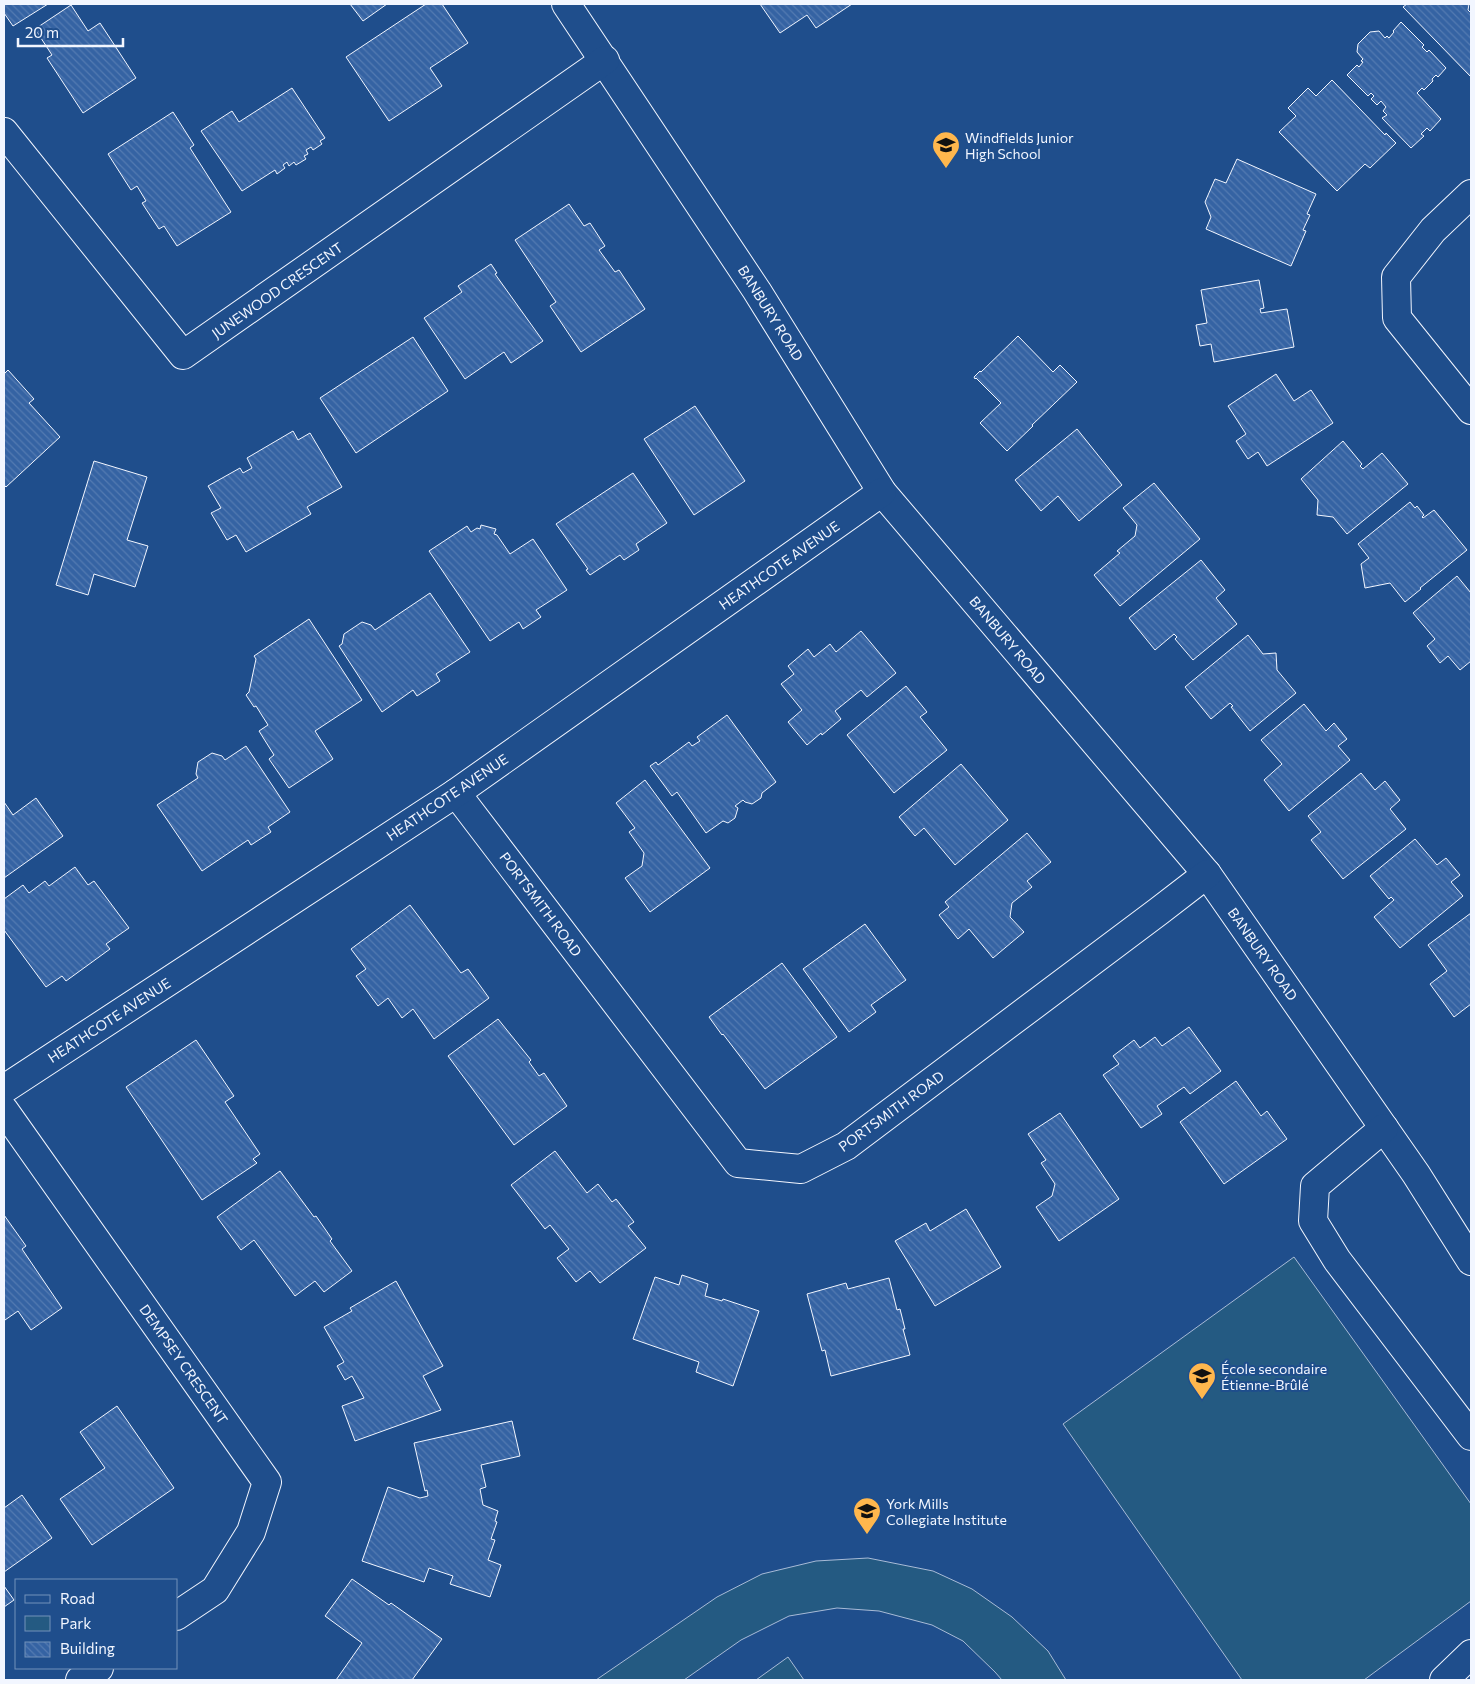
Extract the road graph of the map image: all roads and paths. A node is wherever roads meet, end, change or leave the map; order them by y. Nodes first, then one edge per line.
1 (566, 4) edge
2 (605, 60) junction
3 (4, 132) edge
4 (1471, 194) edge
5 (1471, 410) edge
6 (882, 492) junction
7 (456, 793) junction
8 (1207, 874) junction
9 (4, 1089) edge
10 (4, 1110) edge
11 (1384, 1128) junction
12 (1471, 1261) edge
13 (1471, 1436) edge
14 (178, 1615) edge
15 (1471, 1654) edge
16 (97, 1669) edge
17 (80, 1680) edge
18 (1444, 1680) edge

1 - 2 street, BANBURY ROAD
2 - 3 street, JUNEWOOD CRESCENT
2 - 6 street, BANBURY ROAD
4 - 5 street
6 - 7 street, HEATHCOTE AVENUE
6 - 8 street, BANBURY ROAD
7 - 8 street, PORTSMITH ROAD
7 - 9 street, HEATHCOTE AVENUE
8 - 11 street, BANBURY ROAD
10 - 14 street, DEMPSEY CRESCENT
11 - 12 street, BANBURY ROAD
11 - 13 street
15 - 18 street
16 - 17 street

